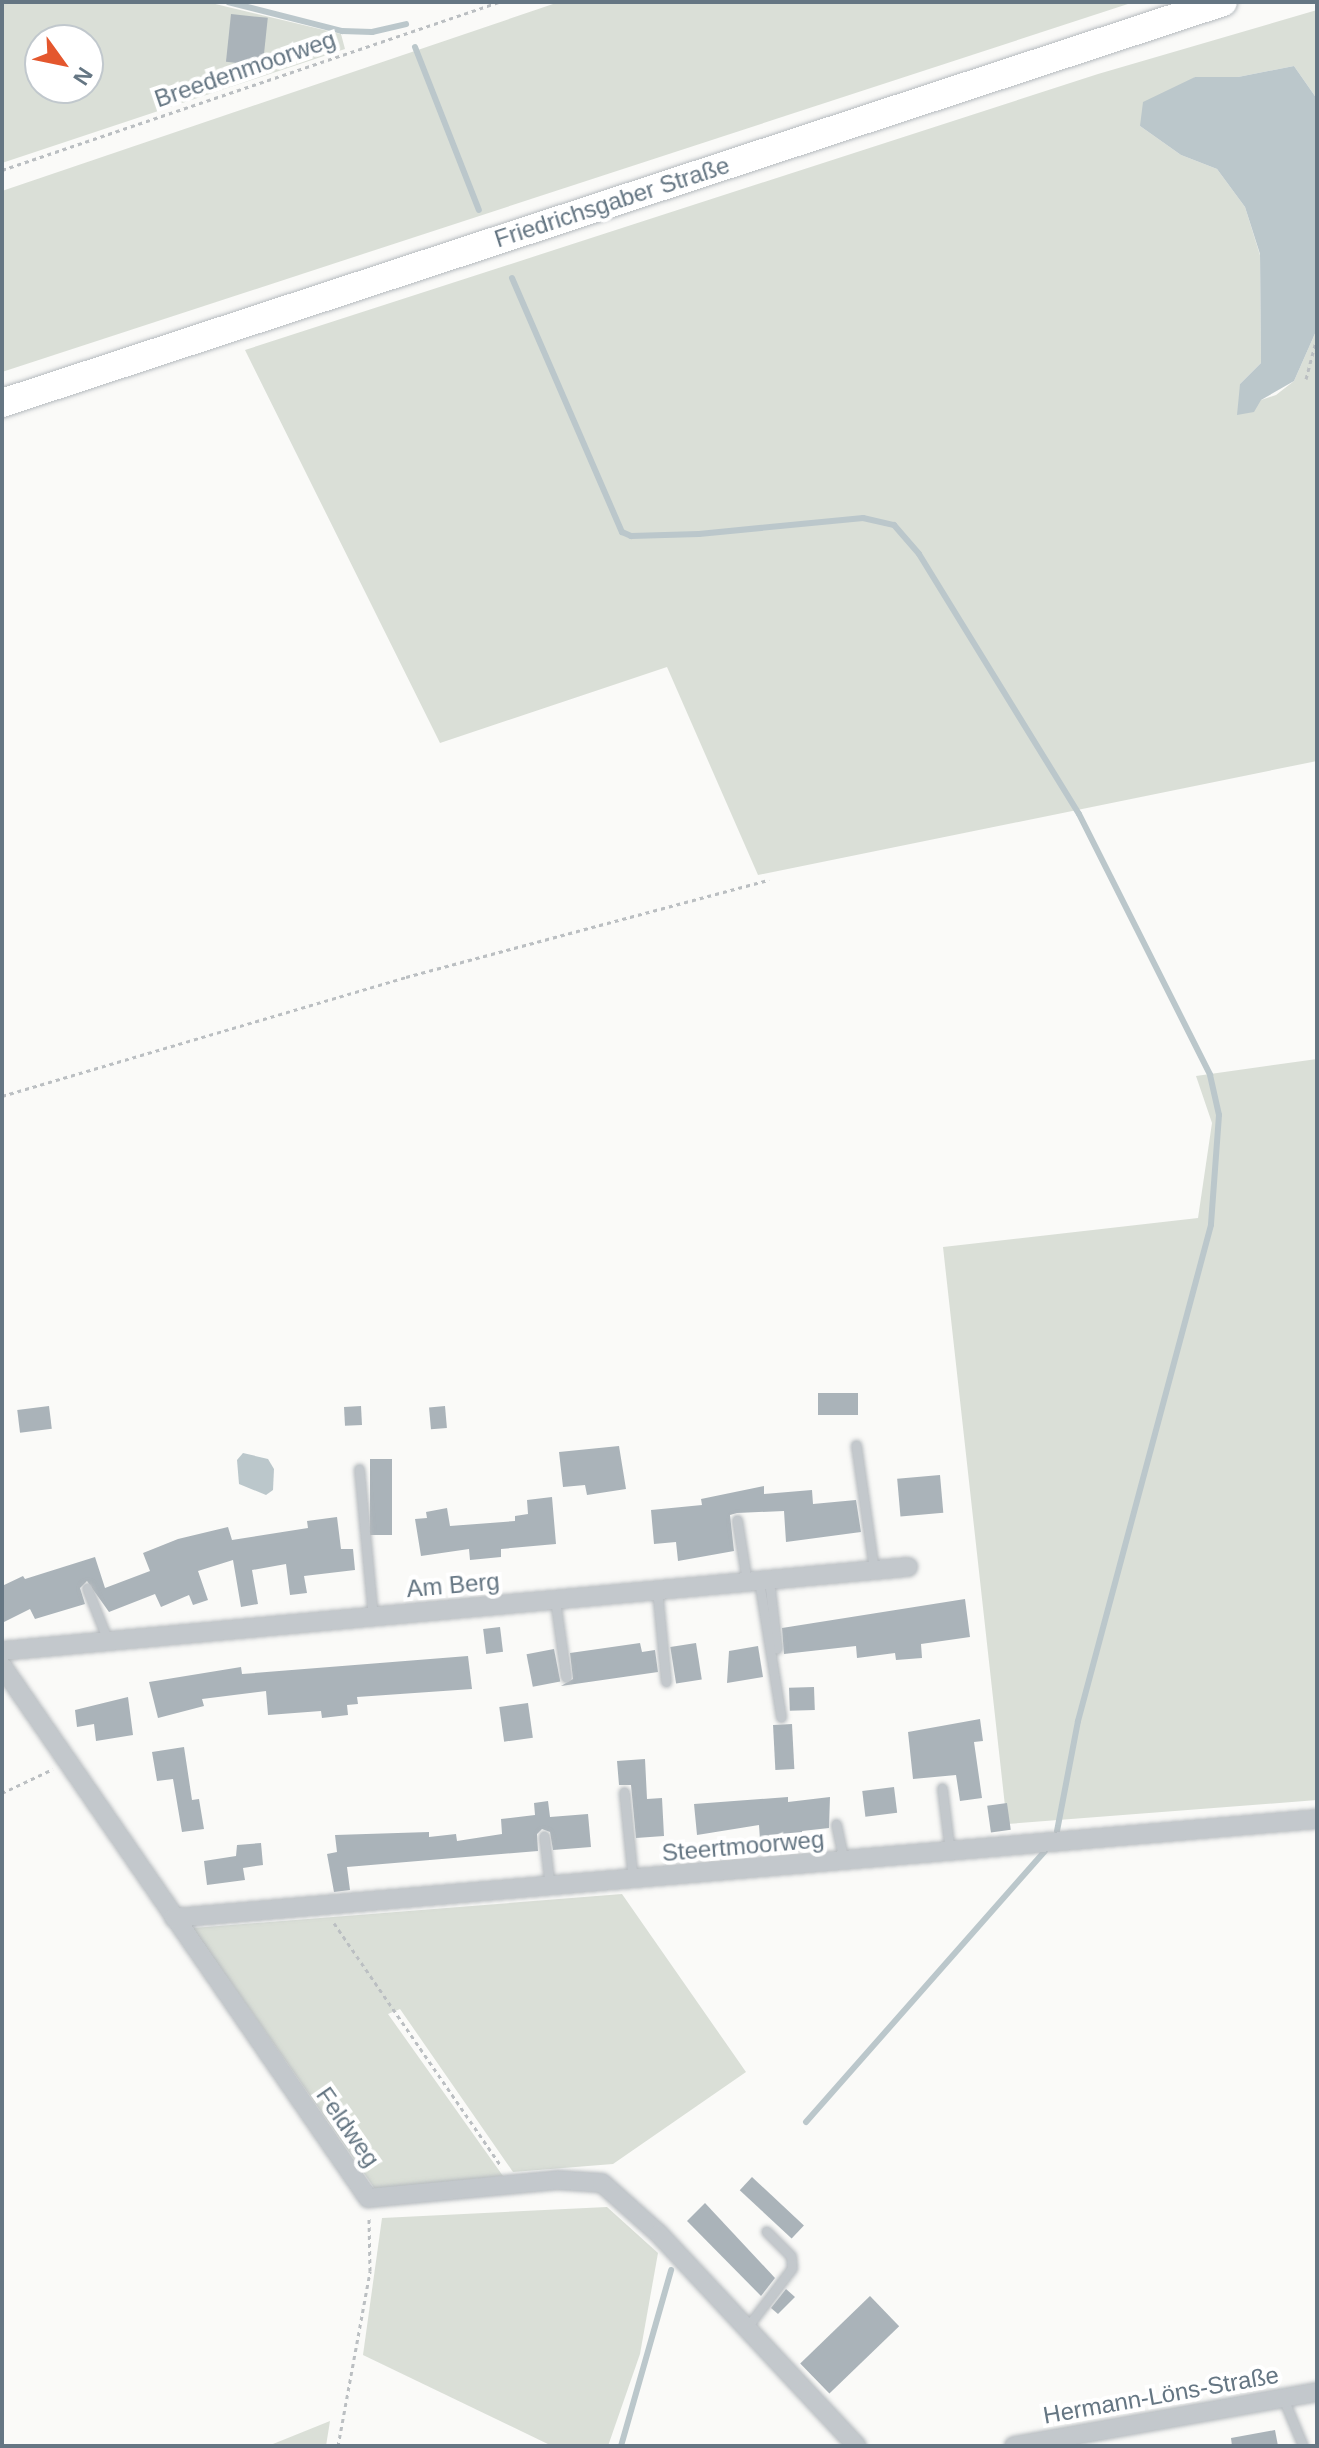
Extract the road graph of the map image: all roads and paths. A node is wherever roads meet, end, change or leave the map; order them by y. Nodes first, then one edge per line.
1 (499, 2) edge
2 (1223, 2) edge
3 (2, 170) edge
4 (1317, 337) edge
5 (1306, 379) dead end
6 (2, 403) edge
7 (769, 880) dead end
8 (2, 1096) edge
9 (856, 1445) dead end
10 (359, 1469) dead end
11 (737, 1520) dead end
12 (908, 1567) dead end
13 (874, 1570) junction
14 (758, 1581) junction
15 (87, 1588) dead end
16 (657, 1590) junction
17 (555, 1600) junction
18 (373, 1617) junction
19 (108, 1641) junction
20 (777, 1649) dead end
21 (2, 1651) edge
22 (2, 1666) edge
23 (566, 1677) dead end
24 (666, 1682) dead end
25 (781, 1717) dead end
26 (67, 1762) junction
27 (942, 1788) dead end
28 (624, 1792) dead end
29 (2, 1793) edge
30 (1317, 1819) edge
31 (836, 1824) dead end
32 (544, 1836) dead end
33 (950, 1852) junction
34 (844, 1861) junction
35 (633, 1880) junction
36 (550, 1888) junction
37 (323, 1908) junction
38 (174, 1918) junction
39 (513, 2183) junction
40 (368, 2198) junction
41 (766, 2231) dead end
42 (745, 2330) junction
43 (1317, 2392) edge
44 (1283, 2398) junction
45 (338, 2446) edge
46 (857, 2446) edge
47 (1014, 2446) edge
48 (1303, 2446) edge

1 - 3 path, Breedenmoorweg
2 - 6 main road, Friedrichsgaber Straße
4 - 5 path
7 - 8 path
9 - 13 lane
10 - 18 lane
11 - 14 lane
12 - 13 street, Am Berg
13 - 14 street, Am Berg
14 - 16 street, Am Berg
14 - 20 lane
14 - 25 lane
15 - 19 lane
16 - 17 street, Am Berg
16 - 24 lane
17 - 18 street, Am Berg
17 - 23 lane
18 - 19 street, Am Berg
19 - 21 street, Am Berg
22 - 26 street, Feldweg
26 - 29 path
26 - 38 street, Feldweg
27 - 33 lane
28 - 35 lane
30 - 33 street, Steertmoorweg
31 - 34 lane
32 - 36 lane
33 - 34 street, Steertmoorweg
34 - 35 street, Steertmoorweg
35 - 36 street, Steertmoorweg
36 - 37 street, Steertmoorweg
37 - 38 street, Steertmoorweg
37 - 39 path
38 - 40 street, Feldweg
39 - 40 street, Feldweg
39 - 42 street, Feldweg
40 - 45 path
41 - 42 lane
42 - 46 street, Feldweg
43 - 44 street, Hermann-Löns-Straße
44 - 47 street, Hermann-Löns-Straße
44 - 48 lane

